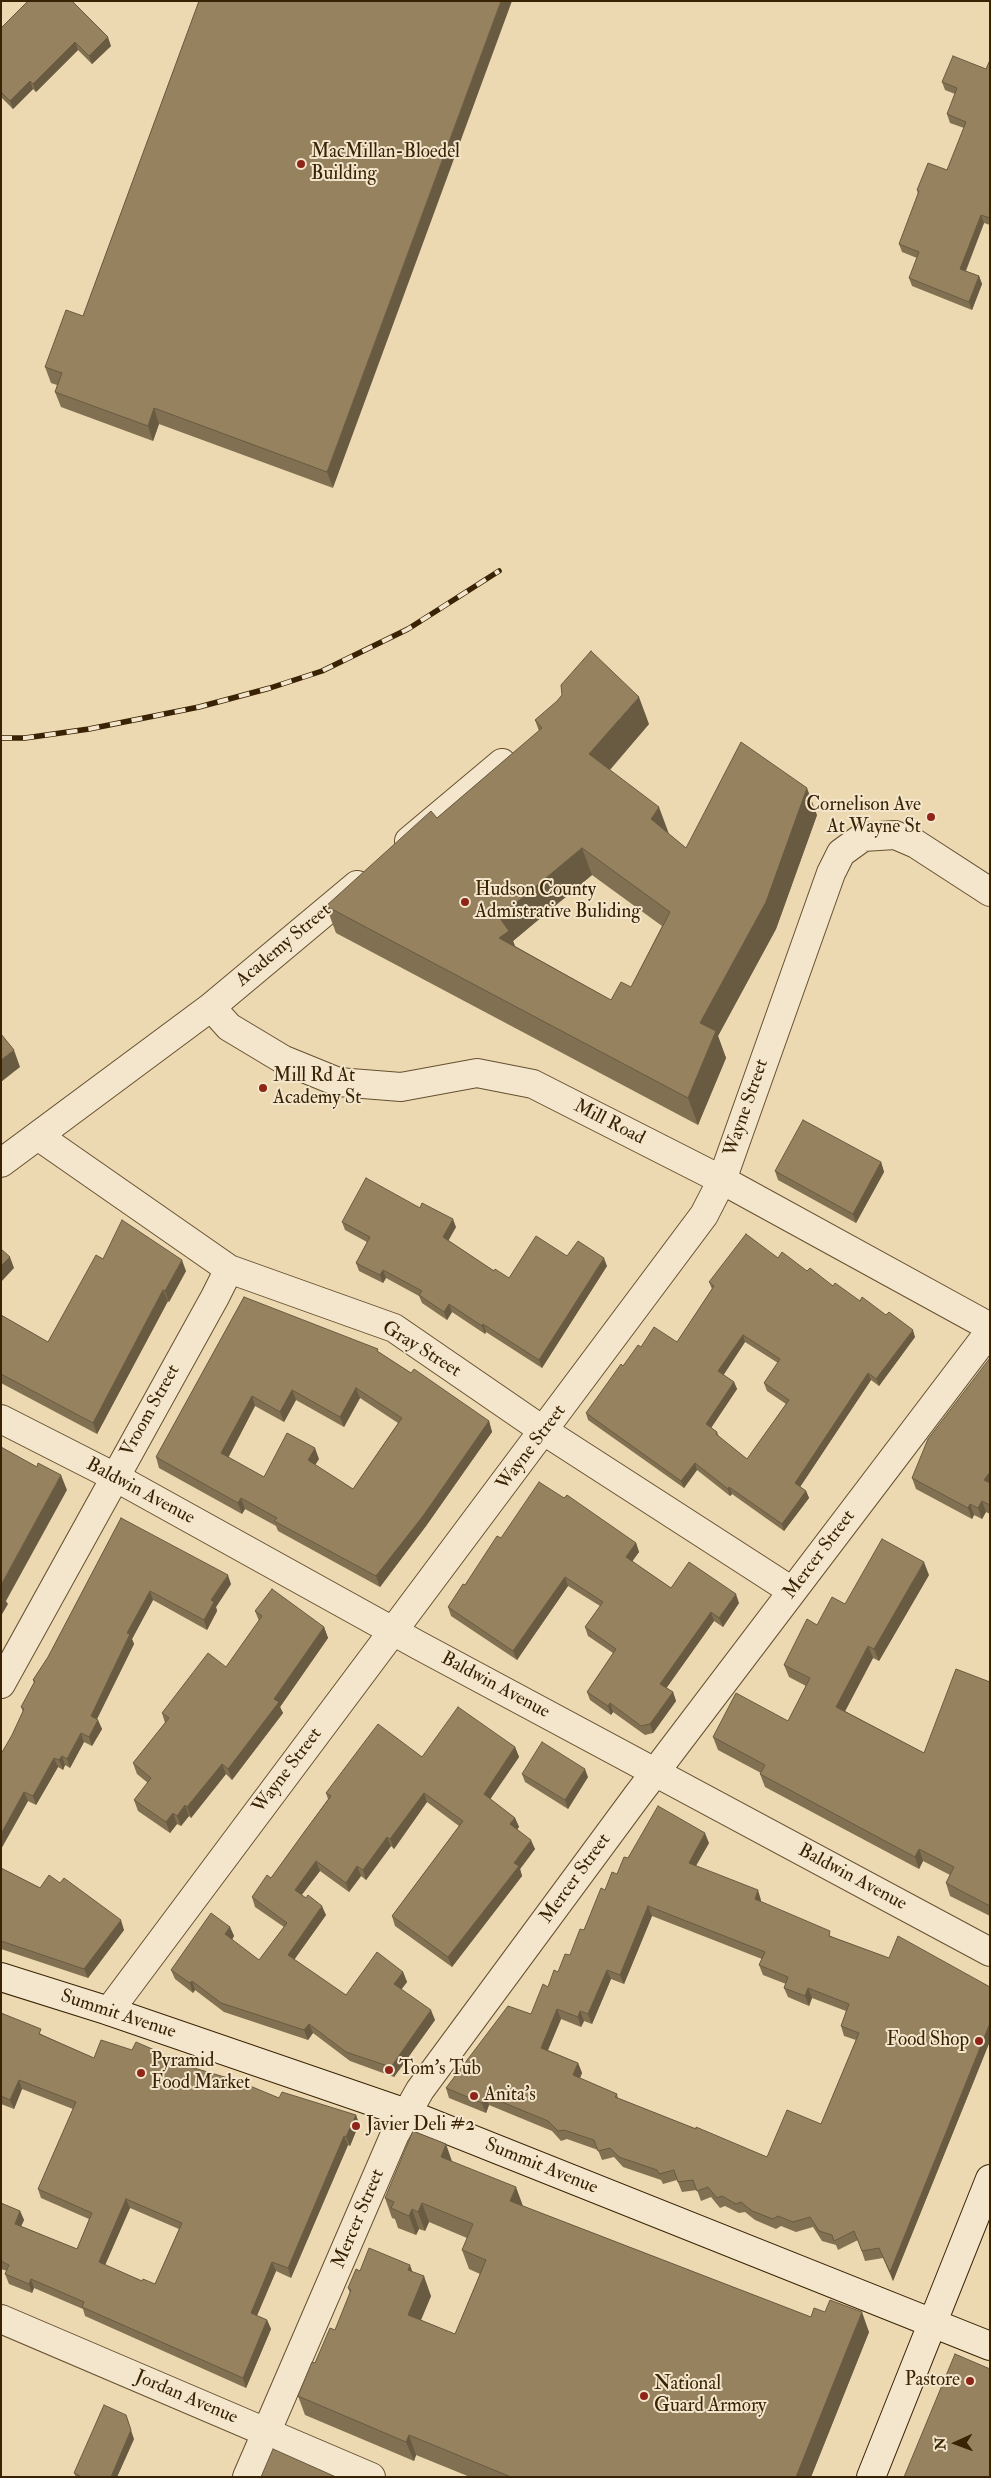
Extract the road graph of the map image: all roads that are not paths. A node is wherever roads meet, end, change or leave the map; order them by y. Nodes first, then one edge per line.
1 (520, 749) edge
2 (990, 892) edge
3 (211, 1007) junction
4 (38, 1136) junction
5 (1, 1162) edge
6 (722, 1180) junction
7 (228, 1269) junction
8 (990, 1329) edge
9 (1, 1419) edge
10 (544, 1431) junction
11 (114, 1477) junction
12 (792, 1591) junction
13 (392, 1631) junction
14 (1, 1684) edge
15 (656, 1772) junction
16 (990, 1952) edge
17 (1, 1977) edge
18 (109, 2011) junction
19 (406, 2113) junction
20 (990, 2179) edge
21 (1, 2319) edge
22 (932, 2322) junction
23 (990, 2346) edge
24 (266, 2432) junction
25 (247, 2477) edge
26 (371, 2477) edge
27 (871, 2477) edge

1 - 3 street, Academy Street
2 - 6 street, Wayne Street
3 - 4 street, Academy Street
3 - 6 street, Mill Road
4 - 5 street, Academy Street
4 - 7 street, Gray Street
6 - 8 street, Mill Road
6 - 10 street, Wayne Street
7 - 10 street, Gray Street
7 - 11 street, Vroom Street
8 - 12 street, Mercer Street
9 - 11 street, Baldwin Avenue
10 - 12 street, Gray Street
10 - 13 street, Wayne Street
11 - 13 street, Baldwin Avenue
11 - 14 street, Vroom Street
12 - 15 street, Mercer Street
13 - 15 street, Baldwin Avenue
13 - 18 street, Wayne Street
15 - 16 street, Baldwin Avenue
15 - 19 street, Mercer Street
17 - 18 street, Summit Avenue
18 - 19 street, Summit Avenue
19 - 22 street, Summit Avenue
19 - 24 street, Mercer Street
20 - 22 street
21 - 24 street, Jordan Avenue
22 - 23 street, Summit Avenue
22 - 27 street
24 - 25 street, Mercer Street
24 - 26 street, Jordan Avenue

